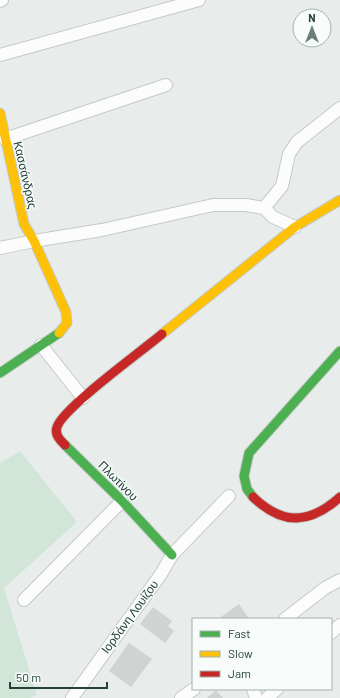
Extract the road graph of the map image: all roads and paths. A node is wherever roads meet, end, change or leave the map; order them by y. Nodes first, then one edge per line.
1 (199, 0) edge
2 (0, 55) edge
3 (166, 85) dead end
4 (340, 108) edge
5 (0, 113) edge
6 (5, 139) junction
7 (340, 200) edge
8 (264, 208) junction
9 (295, 226) junction
10 (34, 241) junction
11 (0, 248) edge
12 (41, 345) junction
13 (340, 351) edge
14 (0, 373) edge
15 (83, 398) junction
16 (229, 496) dead end
17 (340, 497) edge
18 (122, 501) junction
19 (172, 555) junction
20 (340, 580) edge
21 (24, 600) dead end
22 (286, 618) edge
23 (340, 625) edge
24 (332, 632) edge
25 (193, 690) edge
26 (275, 690) edge
27 (72, 698) edge
28 (181, 698) edge
29 (267, 698) edge

1 - 2 street
3 - 6 street
4 - 8 street
5 - 6 street, Κασσάνδρας
6 - 10 street, Κασσάνδρας
7 - 9 street
8 - 9 street
8 - 10 street
9 - 15 street
10 - 11 street
10 - 12 street, Κασσάνδρας
12 - 14 street
12 - 15 street
13 - 17 street
15 - 18 street, Πλωτίνου
16 - 19 street, Ιορδάνη Λουίζου
18 - 19 street, Πλωτίνου
18 - 21 street
19 - 27 street, Ιορδάνη Λουίζου
20 - 22 street
23 - 24 street
25 - 28 street
26 - 29 street

